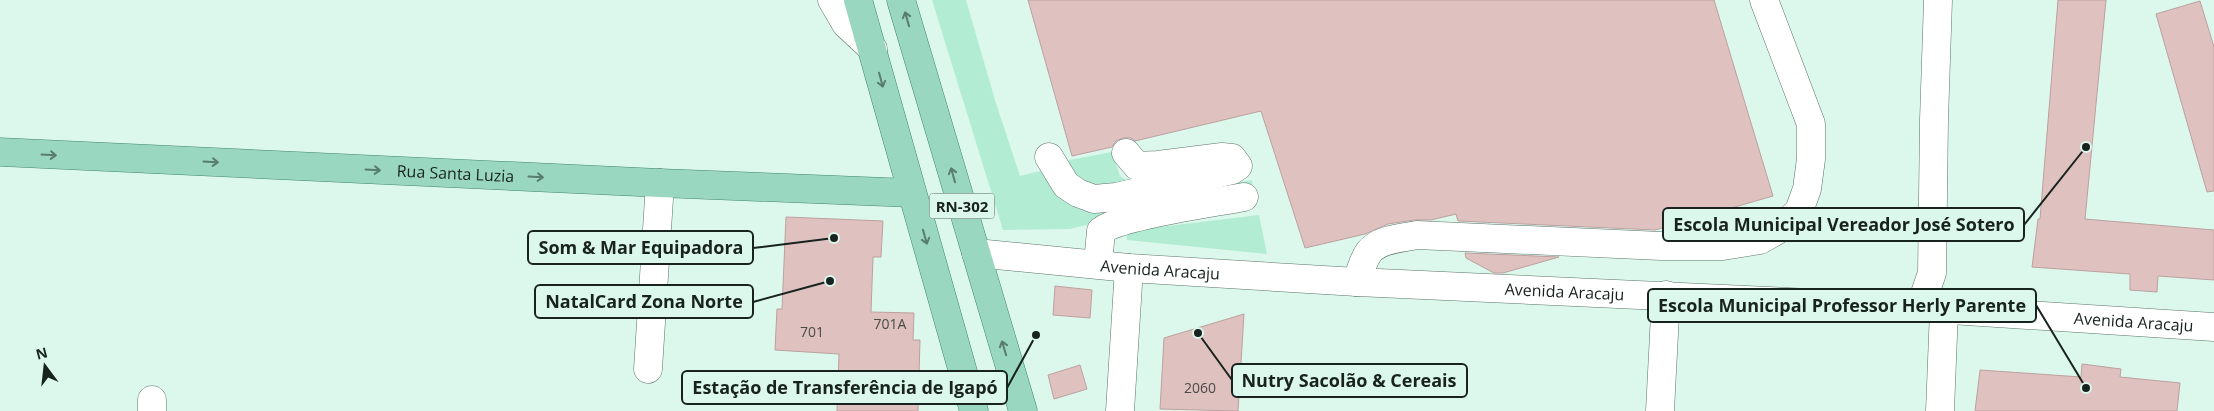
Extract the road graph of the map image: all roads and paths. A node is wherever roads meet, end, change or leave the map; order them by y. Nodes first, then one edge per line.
1 (832, 0) edge
2 (858, 0) edge
3 (901, 0) edge
4 (1764, 0) edge
5 (1938, 0) edge
6 (873, 49) junction
7 (0, 152) edge
8 (1126, 153) dead end
9 (1049, 157) dead end
10 (660, 183) junction
11 (912, 193) junction
12 (1244, 197) dead end
13 (976, 253) junction
14 (1098, 264) junction
15 (1129, 268) junction
16 (1357, 282) junction
17 (1666, 295) junction
18 (1932, 309) junction
19 (2214, 327) edge
20 (648, 369) dead end
21 (974, 411) edge
22 (1023, 411) edge
23 (1120, 411) edge
24 (1660, 411) edge
25 (1940, 411) edge

1 - 6 street
2 - 6 main road, RN-302
13 -> 3 main road, RN-302
4 - 16 street
5 - 18 street
6 -> 11 main road, RN-302
7 -> 10 main road, Rua Santa Luzia
8 - 9 street
10 - 11 main road, Rua Santa Luzia
10 - 20 street
11 -> 21 main road, RN-302
12 - 14 street
13 - 14 street, Avenida Aracaju
22 -> 13 main road, RN-302
14 - 15 street, Avenida Aracaju
15 - 16 street, Avenida Aracaju
15 - 23 street
16 - 17 street, Avenida Aracaju
17 - 18 street, Avenida Aracaju
17 - 24 street
18 - 19 street, Avenida Aracaju
18 - 25 street

